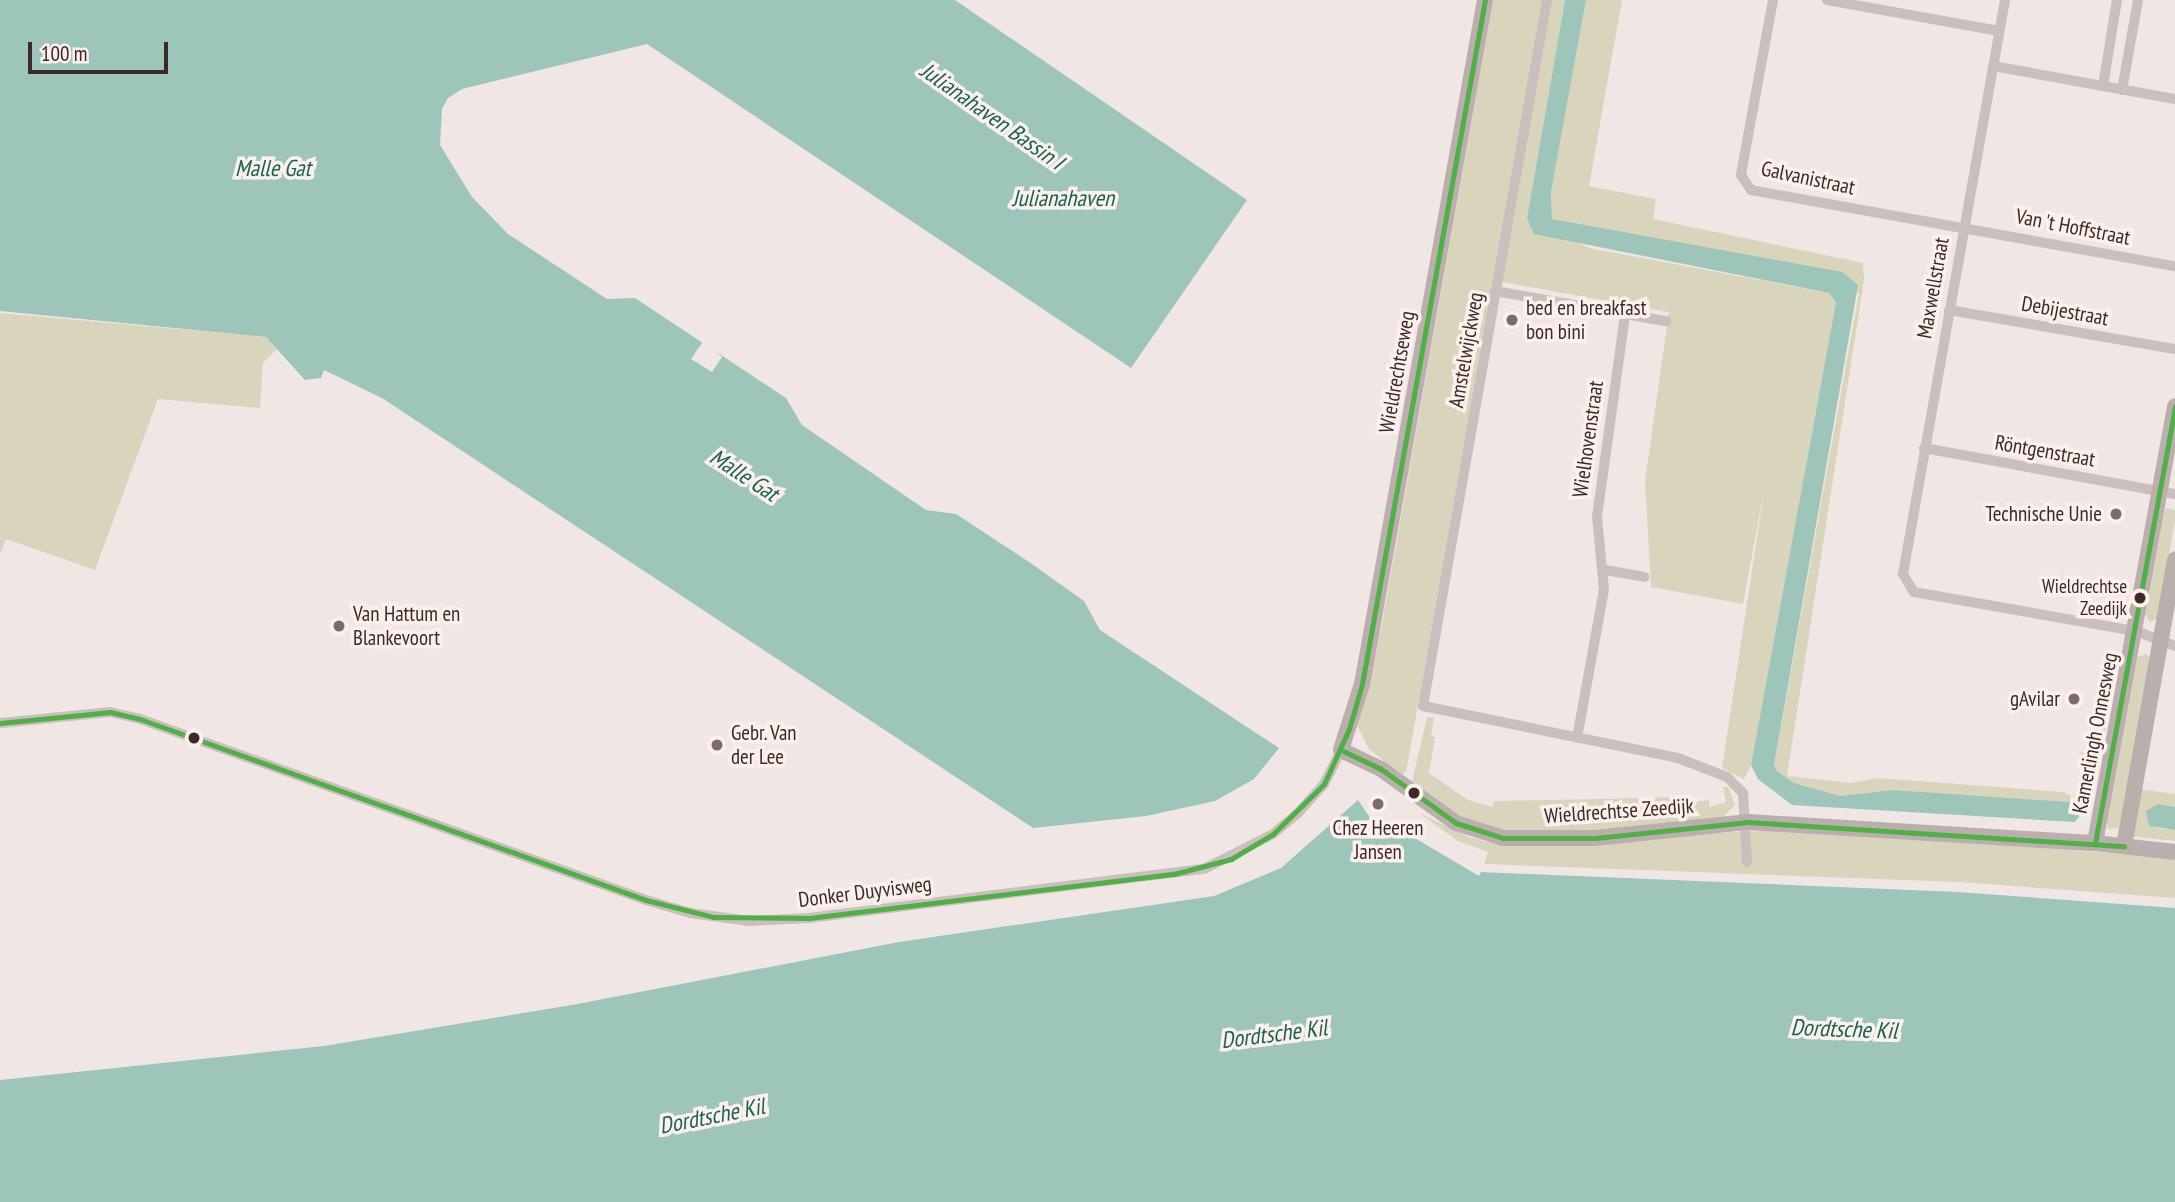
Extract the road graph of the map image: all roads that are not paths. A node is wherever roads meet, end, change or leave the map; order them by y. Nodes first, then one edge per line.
1 (1485, 0) edge
2 (1547, 0) edge
3 (1773, 0) edge
4 (1827, 0) edge
5 (2005, 0) edge
6 (2118, 0) edge
7 (2138, 0) edge
8 (1999, 32) junction
9 (1993, 66) junction
10 (2103, 86) junction
11 (2122, 90) junction
12 (2175, 99) edge
13 (1964, 226) junction
14 (2175, 265) edge
15 (1495, 290) junction
16 (1949, 310) junction
17 (1625, 314) junction
18 (1666, 320) dead end
19 (2175, 349) edge
20 (2175, 406) edge
21 (1924, 449) junction
22 (2168, 492) edge
23 (2175, 559) edge
24 (1605, 570) junction
25 (1644, 577) dead end
26 (2136, 631) junction
27 (2167, 645) edge
28 (0, 723) edge
29 (1577, 737) junction
30 (1341, 750) junction
31 (1748, 822) junction
32 (2095, 843) junction
33 (2124, 846) junction
34 (2175, 852) edge
35 (1747, 862) dead end

1 - 30 street, Wieldrechtseweg
2 - 15 street, Amstelwijckweg
3 - 13 street, Galvanistraat
4 - 8 street
5 - 8 street, Maxwellstraat
6 - 10 street
7 - 11 street
8 - 9 street, Maxwellstraat
9 - 10 street
9 - 13 street, Maxwellstraat
10 - 11 street
11 - 12 street
13 - 14 street, Van 't Hoffstraat
13 - 16 street, Maxwellstraat
15 - 17 street
15 - 29 street, Amstelwijckweg
16 - 19 street, Debijestraat
16 - 21 street, Maxwellstraat
17 - 18 street
17 - 24 street, Wielhovenstraat
20 - 22 street, Kamerlingh Onnesweg
21 - 22 street, Röntgenstraat
21 - 26 street, Maxwellstraat
22 - 26 street, Kamerlingh Onnesweg
23 - 27 street
24 - 25 street
24 - 29 street, Wielhovenstraat
26 - 27 street, Kamerlingh Onnesweg
26 - 32 street, Kamerlingh Onnesweg
27 - 33 street
28 - 30 street, Donker Duyvisweg
29 - 31 street
30 - 31 street, Wieldrechtse Zeedijk
31 - 32 street, Wieldrechtse Zeedijk
31 - 35 street
32 - 33 street, Wieldrechtse Zeedijk
33 - 34 street, Wieldrechtse Zeedijk

